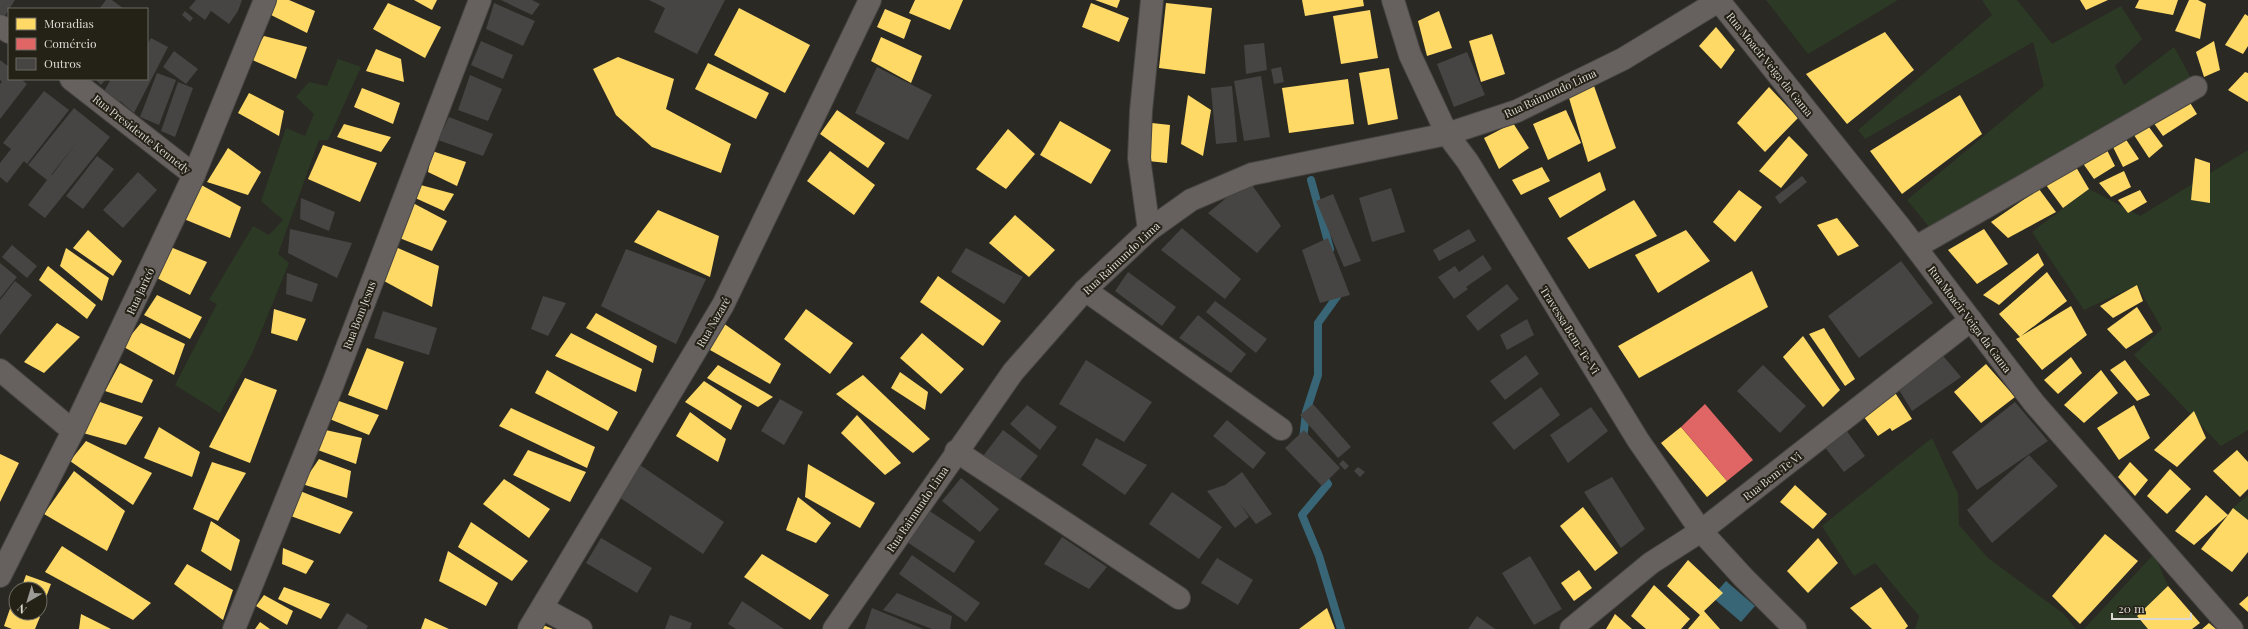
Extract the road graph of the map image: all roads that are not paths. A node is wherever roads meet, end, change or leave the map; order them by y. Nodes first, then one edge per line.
1 (265, 0) edge
2 (480, 0) edge
3 (870, 0) edge
4 (1152, 0) edge
5 (1393, 0) edge
6 (1720, 0) edge
7 (72, 80) edge
8 (2196, 86) dead end
9 (1447, 134) junction
10 (194, 175) junction
11 (1149, 230) junction
12 (1916, 248) junction
13 (1085, 290) junction
14 (1971, 320) junction
15 (0, 370) edge
16 (1281, 429) dead end
17 (73, 431) junction
18 (956, 451) junction
19 (1701, 531) junction
20 (0, 576) edge
21 (1179, 598) dead end
22 (542, 608) junction
23 (234, 629) edge
24 (529, 629) edge
25 (581, 629) edge
26 (834, 629) edge
27 (1571, 629) edge
28 (1795, 629) edge
29 (2232, 629) edge

1 - 10 street, Rua Jaricó
2 - 23 street, Rua Bom Jesus
3 - 22 street, Rua Nazaré
4 - 11 street
5 - 9 street, Travessa Bem-Te-Vi
6 - 9 street, Rua Raimundo Lima
6 - 12 street, Rua Moacir Veiga da Gama
7 - 10 street, Rua Presidente Kennedy
8 - 12 street
9 - 11 street, Rua Raimundo Lima
9 - 19 street, Travessa Bem-Te-Vi
10 - 17 street, Rua Jaricó
11 - 13 street, Rua Raimundo Lima
12 - 14 street, Rua Moacir Veiga da Gama
13 - 16 street
13 - 18 street, Rua Raimundo Lima
14 - 19 street, Rua Bem Te Vi
14 - 29 street, Rua Moacir Veiga da Gama
15 - 17 street
17 - 20 street, Rua Jaricó
18 - 21 street
18 - 26 street, Rua Raimundo Lima
19 - 27 street, Rua Bem Te Vi
19 - 28 street, Travessa Bem-Te-Vi
22 - 24 street, Rua Nazaré
22 - 25 street

